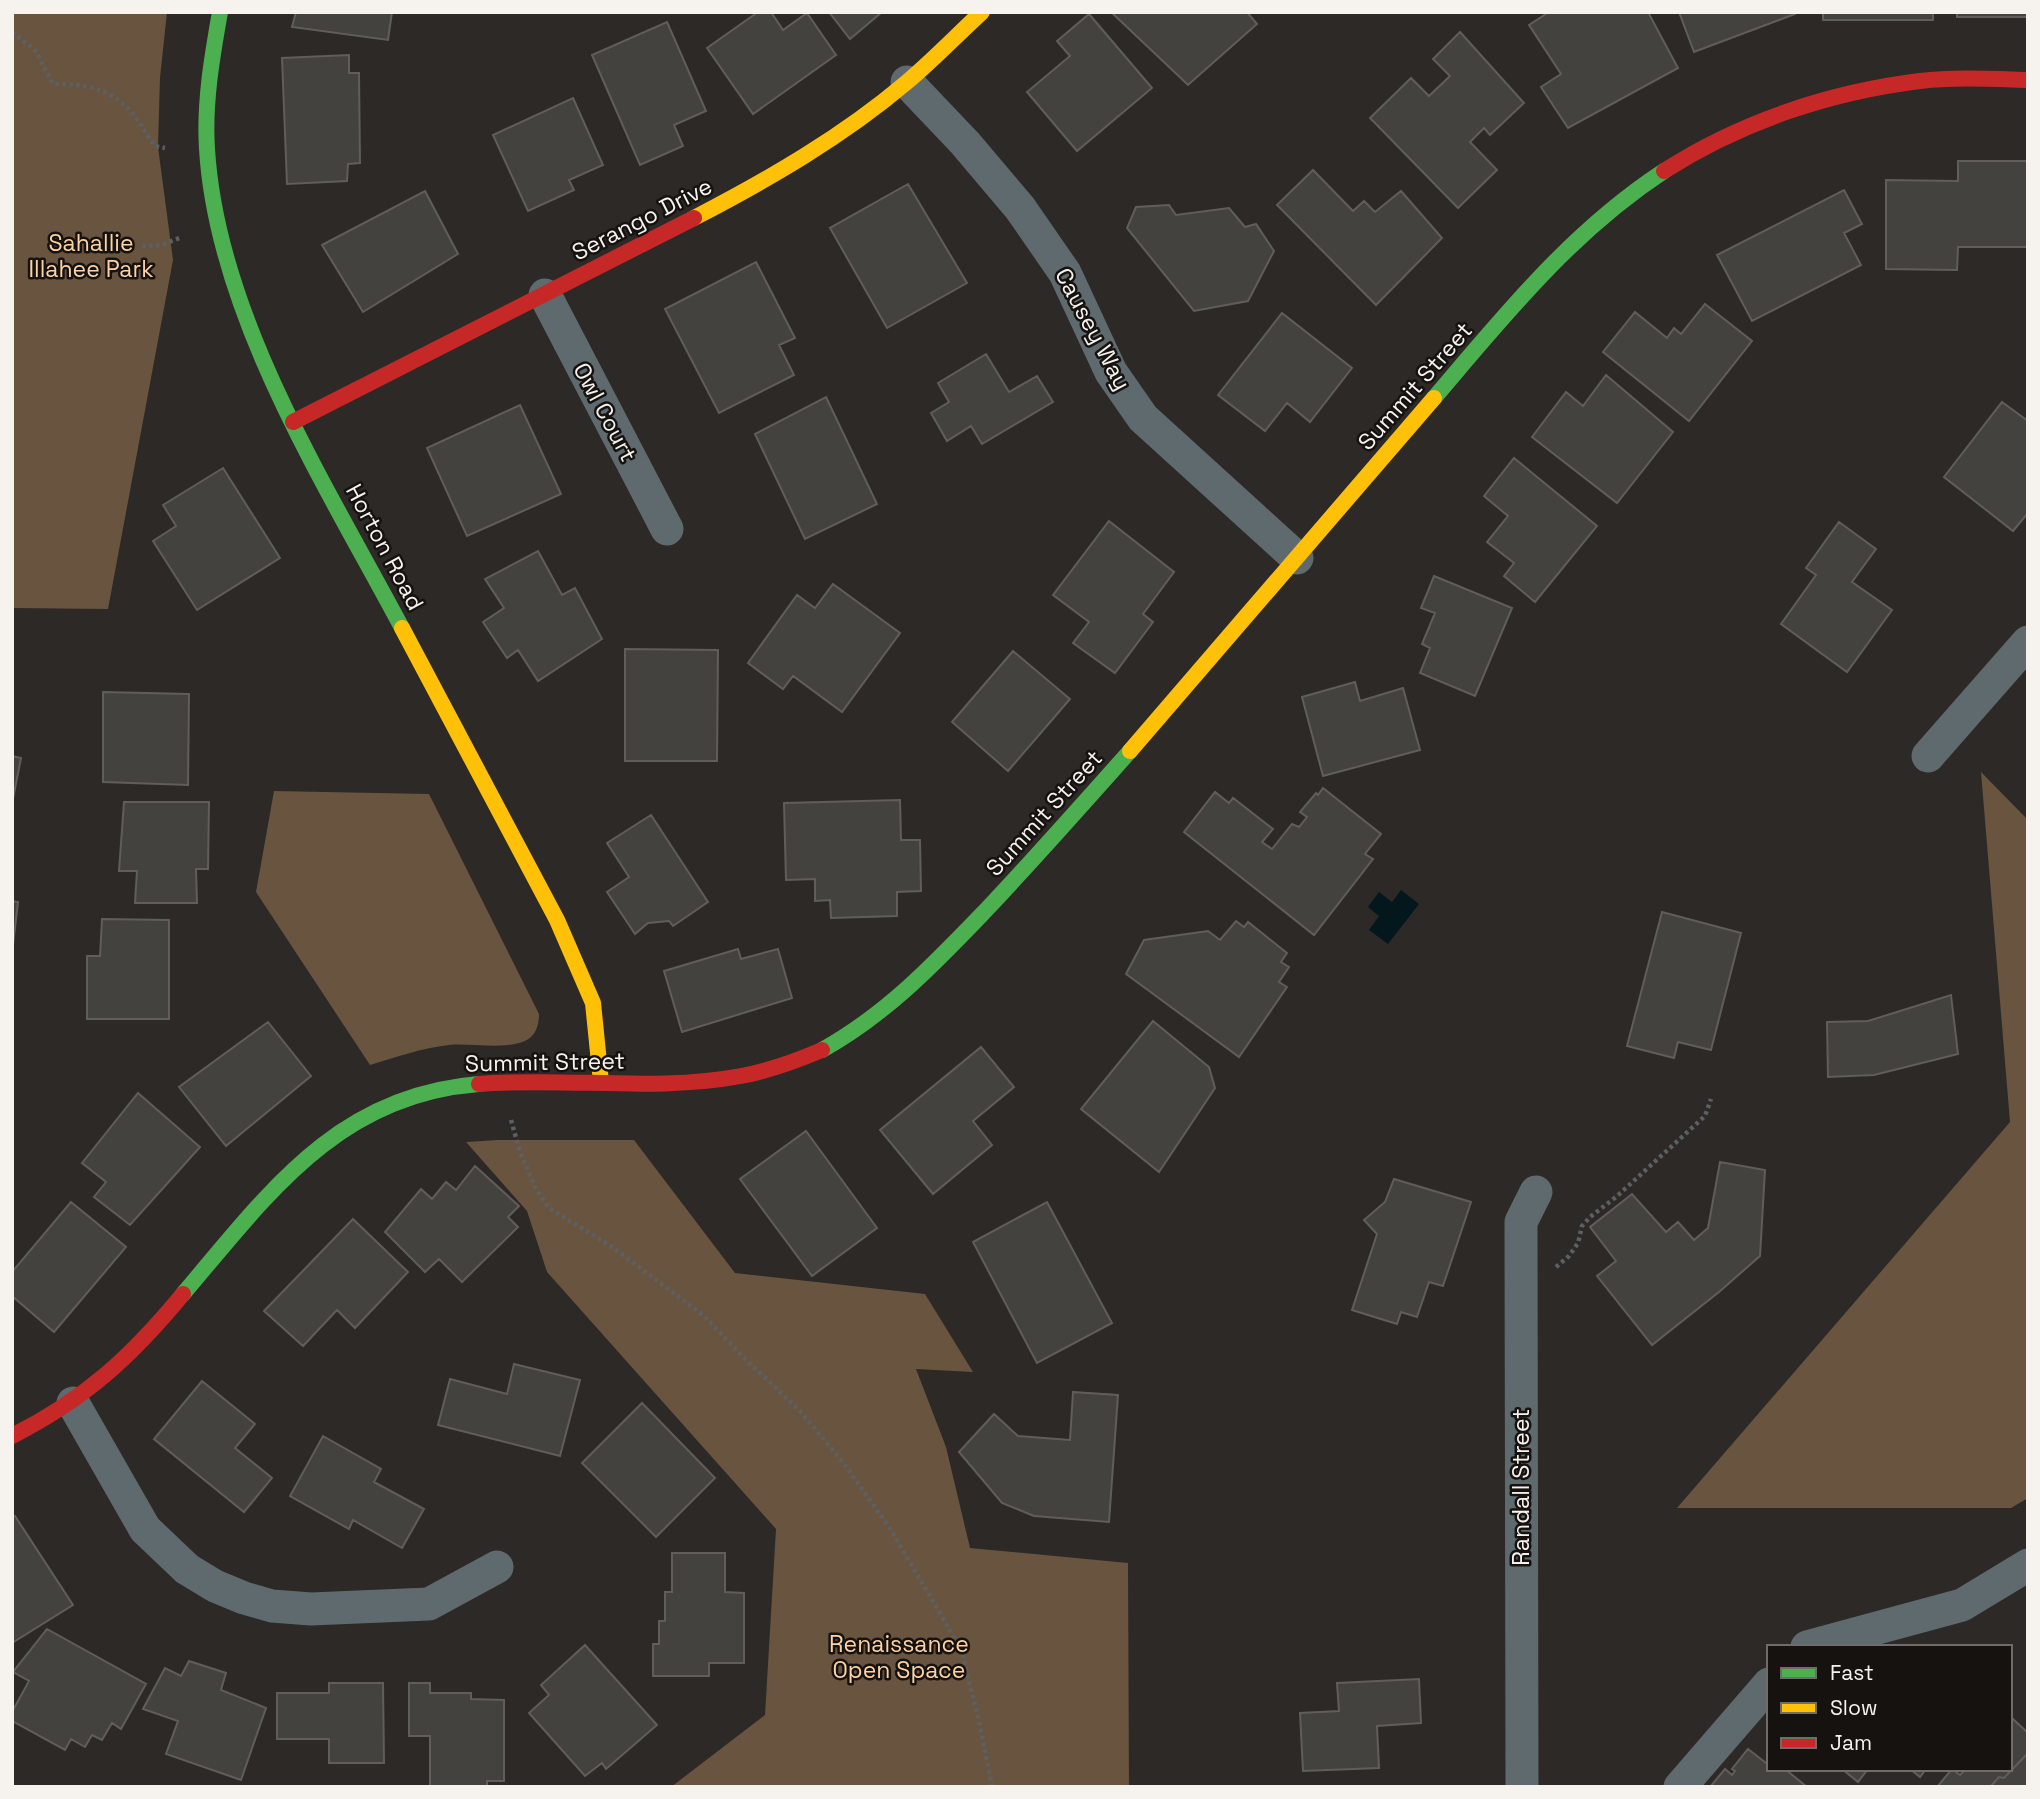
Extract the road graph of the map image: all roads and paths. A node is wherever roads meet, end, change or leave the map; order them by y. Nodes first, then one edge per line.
1 (220, 12) edge
2 (982, 12) edge
3 (12, 32) edge
4 (2028, 80) edge
5 (907, 82) junction
6 (165, 148) dead end
7 (187, 234) dead end
8 (142, 246) dead end
9 (545, 295) junction
10 (293, 422) junction
11 (667, 529) dead end
12 (1297, 558) junction
13 (2028, 642) edge
14 (1928, 756) dead end
15 (501, 1082) junction
16 (601, 1082) junction
17 (1711, 1099) dead end
18 (1536, 1192) dead end
19 (1521, 1288) junction
20 (73, 1403) junction
21 (12, 1436) edge
22 (2028, 1565) edge
23 (497, 1567) dead end
24 (1814, 1645) edge
25 (1767, 1686) edge
26 (992, 1787) edge
27 (1522, 1787) edge
28 (1680, 1787) edge

1 - 10 street, Horton Road
2 - 5 street, Serango Drive
3 - 6 path
4 - 12 street, Summit Street
5 - 9 street, Serango Drive
5 - 12 street, Causey Way
7 - 8 path
9 - 10 street, Serango Drive
9 - 11 street, Owl Court
10 - 16 street, Horton Road
12 - 16 street, Summit Street
13 - 14 street
15 - 16 street, Summit Street
15 - 20 street, Summit Street
15 - 26 path
17 - 19 path
18 - 19 street, Randall Street
19 - 27 street, Randall Street
20 - 21 street, Summit Street
20 - 23 street
22 - 24 street
25 - 28 street

